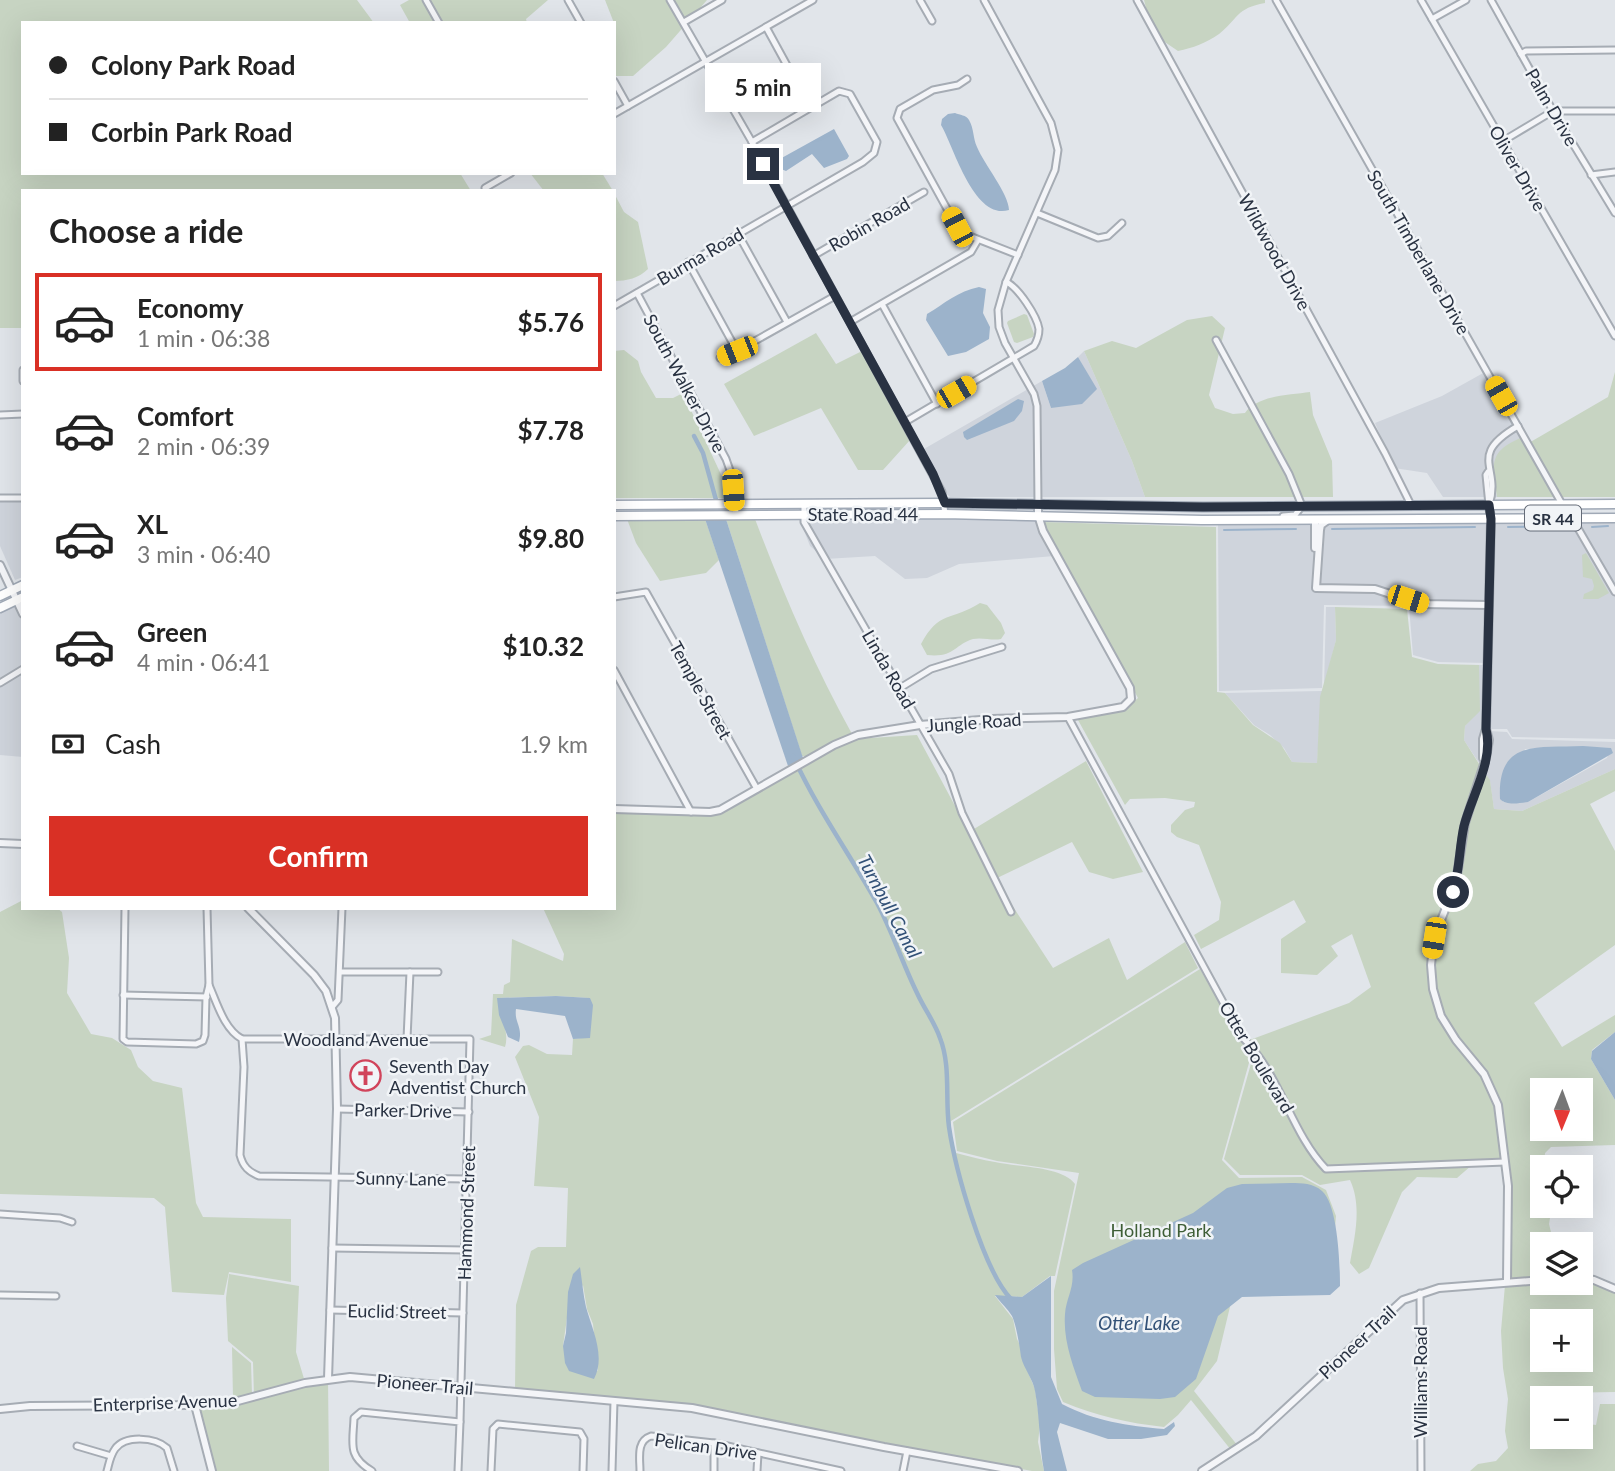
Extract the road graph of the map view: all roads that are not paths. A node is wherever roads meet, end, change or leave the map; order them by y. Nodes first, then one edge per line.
1 (426, 0) edge
2 (568, 0) edge
3 (670, 0) edge
4 (722, 0) edge
5 (813, 0) edge
6 (920, 0) edge
7 (984, 0) edge
8 (1138, 0) edge
9 (1276, 0) edge
10 (1422, 0) edge
11 (1466, 0) edge
12 (1491, 0) edge
13 (1432, 19) junction
14 (438, 21) edge
15 (580, 21) edge
16 (932, 21) dead end
17 (684, 22) junction
18 (766, 27) junction
19 (1615, 50) edge
20 (1521, 54) junction
21 (707, 61) junction
22 (967, 79) dead end
23 (795, 80) dead end
24 (616, 85) edge
25 (628, 106) junction
26 (1553, 111) junction
27 (1615, 111) edge
28 (616, 113) edge
29 (1503, 141) junction
30 (752, 142) junction
31 (1615, 172) edge
32 (508, 175) edge
33 (1591, 175) junction
34 (485, 188) dead end
35 (924, 192) dead end
36 (786, 207) junction
37 (1037, 213) junction
38 (1615, 213) edge
39 (1122, 223) dead end
40 (738, 234) junction
41 (978, 240) junction
42 (1018, 255) junction
43 (813, 256) junction
44 (688, 262) junction
45 (1006, 282) junction
46 (637, 293) junction
47 (835, 296) junction
48 (882, 304) junction
49 (616, 305) edge
50 (787, 322) junction
51 (850, 322) junction
52 (1615, 336) edge
53 (1216, 340) dead end
54 (737, 351) junction
55 (720, 358) dead end
56 (1014, 359) junction
57 (937, 404) junction
58 (21, 414) edge
59 (0, 415) edge
60 (905, 422) junction
61 (1518, 426) junction
62 (0, 498) edge
63 (21, 498) edge
64 (945, 503) junction
65 (733, 504) junction
66 (804, 504) junction
67 (1038, 504) junction
68 (1562, 504) junction
69 (1615, 504) edge
70 (616, 505) edge
71 (1408, 505) junction
72 (1489, 505) junction
73 (1302, 506) junction
74 (945, 514) junction
75 (736, 515) junction
76 (803, 515) junction
77 (1038, 515) junction
78 (616, 516) edge
79 (1572, 518) junction
80 (1615, 518) edge
81 (1491, 519) junction
82 (1207, 520) junction
83 (1315, 520) junction
84 (1328, 520) junction
85 (0, 565) edge
86 (1317, 568) junction
87 (21, 586) edge
88 (12, 590) junction
89 (1615, 592) edge
90 (0, 596) edge
91 (616, 597) edge
92 (19, 599) edge
93 (1489, 605) junction
94 (0, 608) edge
95 (1002, 647) dead end
96 (21, 669) edge
97 (616, 674) edge
98 (0, 682) edge
99 (900, 688) junction
100 (1068, 718) junction
101 (920, 725) junction
102 (757, 789) junction
103 (616, 808) edge
104 (691, 813) junction
105 (0, 843) edge
106 (21, 844) edge
107 (125, 910) edge
108 (207, 910) edge
109 (250, 910) edge
110 (342, 910) edge
111 (1011, 912) dead end
112 (340, 972) junction
113 (410, 972) junction
114 (438, 972) dead end
115 (209, 985) junction
116 (123, 995) junction
117 (206, 997) junction
118 (214, 997) junction
119 (332, 1007) junction
120 (242, 1039) junction
121 (407, 1039) junction
122 (470, 1039) joint
123 (337, 1040) junction
124 (337, 1109) junction
125 (469, 1112) junction
126 (1505, 1162) junction
127 (335, 1177) junction
128 (467, 1179) junction
129 (0, 1214) edge
130 (72, 1222) dead end
131 (332, 1248) junction
132 (465, 1250) junction
133 (1593, 1280) edge
134 (1530, 1281) edge
135 (1507, 1282) junction
136 (1615, 1289) edge
137 (1420, 1293) junction
138 (0, 1295) edge
139 (56, 1296) dead end
140 (330, 1310) junction
141 (463, 1313) junction
142 (328, 1379) junction
143 (461, 1388) junction
144 (614, 1401) junction
145 (195, 1405) junction
146 (0, 1409) edge
147 (460, 1422) junction
148 (714, 1443) junction
149 (77, 1446) dead end
150 (907, 1451) junction
151 (758, 1452) junction
152 (111, 1457) junction
153 (801, 1462) junction
154 (107, 1471) edge
155 (174, 1471) edge
156 (212, 1471) edge
157 (372, 1471) edge
158 (458, 1471) edge
159 (491, 1471) edge
160 (583, 1471) edge
161 (612, 1471) edge
162 (640, 1471) edge
163 (714, 1471) edge
164 (757, 1471) edge
165 (801, 1471) edge
166 (841, 1471) edge
167 (903, 1471) edge
168 (1018, 1471) edge
169 (1202, 1471) edge
170 (1421, 1471) edge

1 - 14 street
2 - 15 street
3 - 17 street
4 - 17 street
5 - 18 street
6 - 16 street
7 - 37 street
8 - 71 street, Wildwood Drive
9 - 61 street, South Timberlane Drive
10 - 13 street, Oliver Drive
11 - 13 street
12 - 20 street, Palm Drive
13 - 29 street, Oliver Drive
17 - 21 street
18 - 21 street
18 - 23 street
19 - 20 street
20 - 26 street, Palm Drive
21 - 25 street
21 - 30 street
22 - 41 street
24 - 25 street
25 - 28 street
26 - 27 street
26 - 29 street
26 - 33 street, Palm Drive
29 - 52 street, Oliver Drive
30 - 36 street
30 - 36 street, Burma Road
31 - 33 street
32 - 34 street
33 - 38 street, Palm Drive
35 - 43 street, Robin Road
36 - 40 street, Burma Road
36 - 43 street
37 - 39 street
37 - 42 street
40 - 44 street, Burma Road
40 - 50 street
41 - 42 street
41 - 48 street
42 - 45 street
43 - 47 street
44 - 46 street, Burma Road
44 - 54 street
45 - 56 street
45 - 56 street
46 - 49 street, Burma Road
46 - 65 street, South Walker Drive
47 - 50 street
47 - 51 street
48 - 51 street
48 - 57 street
50 - 54 street
51 - 60 street
53 - 73 street
54 - 55 street
56 - 57 street
56 - 67 street
57 - 60 street
58 - 59 street
60 - 64 street
61 - 68 street, South Timberlane Drive
61 - 72 street
62 - 63 street
64 - 66 main road, State Road 44 / SR 44
64 - 67 main road, State Road 44 / SR 44
64 - 74 street
65 - 66 main road, State Road 44 / SR 44
65 - 70 main road, State Road 44 / SR 44
65 - 75 street, South Walker Drive
66 - 76 street, Linda Road
67 - 73 main road, State Road 44 / SR 44
67 - 77 street, Jungle Road
68 - 69 main road, State Road 44 / SR 44
68 - 72 main road, State Road 44 / SR 44
71 - 72 main road, State Road 44 / SR 44
71 - 73 main road, State Road 44 / SR 44
71 - 83 main road
72 - 81 street
73 - 82 street
74 - 76 main road, State Road 44 / SR 44
74 - 77 main road, State Road 44 / SR 44
75 - 76 main road, State Road 44 / SR 44
75 - 78 main road, State Road 44 / SR 44
76 - 99 street, Linda Road
77 - 82 main road, State Road 44 / SR 44
77 - 100 street, Jungle Road
79 - 80 main road, State Road 44 / SR 44
79 - 81 main road, State Road 44 / SR 44
79 - 89 street
81 - 84 main road, State Road 44 / SR 44
81 - 93 street
82 - 83 main road, State Road 44 / SR 44
83 - 84 main road, State Road 44 / SR 44
83 - 86 street
84 - 86 street
85 - 88 street
86 - 93 street
87 - 88 main road
88 - 90 main road
88 - 92 street
91 - 102 street, Temple Street
92 - 94 main road
93 - 126 street
95 - 99 street
96 - 98 street
97 - 104 street
99 - 101 street, Linda Road
100 - 101 street, Jungle Road
100 - 126 street, Otter Boulevard
101 - 102 street, Jungle Road
101 - 111 street, Linda Road
102 - 104 street, Jungle Road
103 - 104 street, Jungle Road
105 - 106 street
107 - 116 street
108 - 115 street
109 - 119 street
110 - 112 street
112 - 113 street
112 - 119 street
113 - 114 street
113 - 121 street
115 - 117 street
115 - 118 street
116 - 117 street
116 - 117 street
117 - 118 street
118 - 120 street
119 - 123 street
120 - 123 street, Woodland Avenue
120 - 127 street, Sunny Lane
121 - 122 street, Woodland Avenue
121 - 123 street, Woodland Avenue
122 - 125 street, Hammond Street
123 - 124 street
124 - 125 street, Parker Drive
124 - 127 street
125 - 128 street, Hammond Street
126 - 135 street
127 - 128 street, Sunny Lane
127 - 131 street
128 - 132 street, Hammond Street
129 - 130 street
131 - 132 street
131 - 140 street
132 - 141 street, Hammond Street
133 - 136 street
134 - 135 street, Pioneer Trail
135 - 137 street, Pioneer Trail
137 - 169 street, Pioneer Trail
137 - 170 street, Williams Road
138 - 139 street
140 - 141 street, Euclid Street
140 - 142 street
141 - 143 street, Hammond Street
142 - 143 street, Pioneer Trail
142 - 145 street, Enterprise Avenue
143 - 144 street, Pioneer Trail
143 - 147 street, Hammond Street
144 - 150 street, Pioneer Trail
144 - 161 street
145 - 146 street, Enterprise Avenue
145 - 156 street
147 - 157 street
147 - 158 street, Hammond Street
148 - 151 street, Pelican Drive
148 - 162 street, Pelican Drive
148 - 163 street
149 - 152 street
150 - 167 street
150 - 168 street, Pioneer Trail
151 - 153 street, Pelican Drive
151 - 164 street
152 - 154 street
152 - 155 street
153 - 165 street
153 - 166 street, Pelican Drive
159 - 160 street

